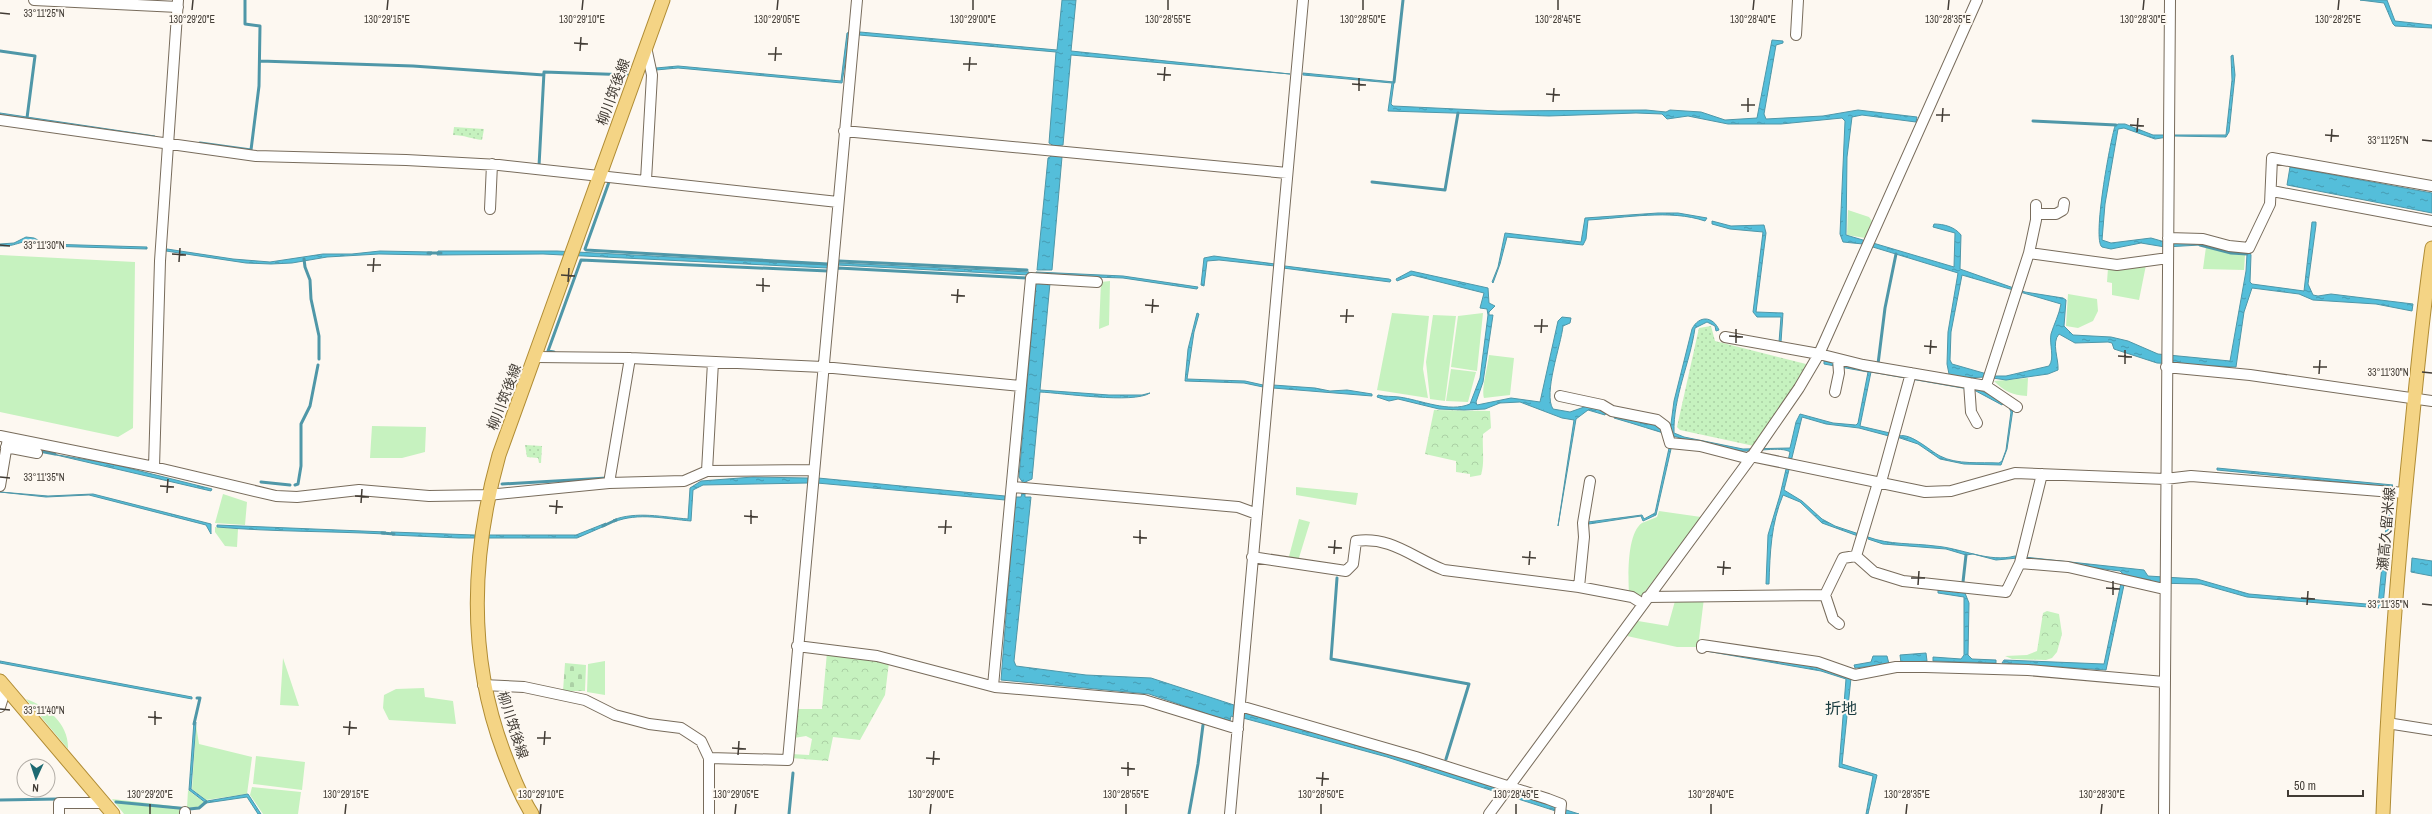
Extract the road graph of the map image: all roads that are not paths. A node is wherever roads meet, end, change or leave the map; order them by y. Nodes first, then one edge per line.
1 (34, 0) edge
2 (663, 0) edge
3 (856, 0) edge
4 (1303, 0) edge
5 (1798, 0) edge
6 (1977, 0) edge
7 (2170, 0) edge
8 (178, 4) edge
9 (1796, 35) dead end
10 (646, 47) junction
11 (0, 120) edge
12 (844, 131) junction
13 (167, 145) junction
14 (492, 164) junction
15 (1288, 173) junction
16 (600, 175) junction
17 (646, 180) junction
18 (2432, 186) edge
19 (2272, 190) junction
20 (838, 202) junction
21 (2064, 203) dead end
22 (490, 209) dead end
23 (2432, 221) edge
24 (2168, 238) junction
25 (2432, 248) edge
26 (2029, 252) junction
27 (2168, 258) junction
28 (1097, 282) dead end
29 (1726, 336) dead end
30 (1819, 354) junction
31 (536, 357) junction
32 (630, 358) junction
33 (1838, 359) junction
34 (713, 362) junction
35 (822, 367) junction
36 (2166, 367) junction
37 (1911, 374) junction
38 (1969, 383) junction
39 (1021, 386) junction
40 (1986, 386) junction
41 (1835, 392) dead end
42 (1560, 396) dead end
43 (2414, 399) junction
44 (2432, 401) edge
45 (2017, 407) dead end
46 (1977, 423) dead end
47 (5, 440) edge
48 (37, 453) dead end
49 (1751, 458) junction
50 (154, 468) junction
51 (813, 470) junction
52 (707, 471) junction
53 (2042, 474) junction
54 (2165, 479) junction
55 (1590, 481) dead end
56 (1880, 482) junction
57 (609, 483) junction
58 (0, 486) edge
59 (1013, 487) junction
60 (2405, 493) junction
61 (488, 495) junction
62 (1257, 514) junction
63 (1856, 556) junction
64 (1252, 557) junction
65 (2020, 563) junction
66 (1580, 587) junction
67 (2164, 589) junction
68 (1826, 595) junction
69 (1645, 600) junction
70 (1839, 624) dead end
71 (797, 646) junction
72 (1702, 648) dead end
73 (2164, 682) junction
74 (3, 684) edge
75 (483, 685) junction
76 (993, 686) junction
77 (1240, 706) junction
78 (0, 707) edge
79 (2387, 722) junction
80 (1238, 729) junction
81 (2432, 730) edge
82 (709, 758) junction
83 (1509, 786) junction
84 (104, 803) junction
85 (59, 814) edge
86 (114, 814) edge
87 (532, 814) edge
88 (709, 814) edge
89 (1230, 814) edge
90 (1489, 814) edge
91 (1560, 814) edge
92 (2164, 814) edge
93 (2383, 814) edge

1 - 8 street
2 - 10 main road, 柳川筑後線
3 - 12 street
4 - 15 street
5 - 9 street
6 - 30 street
7 - 24 street
8 - 13 street
10 - 16 main road, 柳川筑後線
10 - 17 street
11 - 13 street
12 - 15 street
12 - 20 street
13 - 14 street
13 - 50 street
14 - 16 street
14 - 22 street
15 - 62 street
16 - 17 street
16 - 31 main road, 柳川筑後線
17 - 20 street
18 - 19 street
19 - 23 street
19 - 24 street
20 - 35 street
21 - 26 street
24 - 27 street
25 - 43 main road, 瀬高久留米線
26 - 27 street
26 - 40 street
27 - 36 street
28 - 39 street
29 - 30 street
30 - 33 street
30 - 49 street
31 - 32 street
31 - 61 main road, 柳川筑後線
32 - 34 street
32 - 57 street
33 - 37 street
33 - 41 street
34 - 35 street
34 - 52 street
35 - 39 street
35 - 51 street
36 - 43 street
36 - 54 street
37 - 38 street
37 - 56 street
38 - 40 street
38 - 46 street
39 - 59 street
40 - 45 street
42 - 49 street
43 - 44 street
43 - 60 main road, 瀬高久留米線
47 - 48 street
47 - 50 street
47 - 58 street
49 - 56 street
49 - 69 street
50 - 61 street
51 - 52 street
51 - 71 street
52 - 57 street
53 - 54 street
53 - 56 street
53 - 65 street
54 - 60 street
54 - 67 street
55 - 66 street
56 - 63 street
57 - 61 street
59 - 62 street
59 - 76 street
60 - 79 main road, 瀬高久留米線
61 - 75 main road, 柳川筑後線
62 - 64 street
63 - 65 street
63 - 68 street
64 - 66 street
64 - 77 street
65 - 67 street
66 - 69 street
67 - 73 street
68 - 69 street
68 - 70 street
69 - 83 street
71 - 76 street
71 - 82 street
72 - 73 street
73 - 92 street
74 - 78 street
74 - 84 main road
75 - 82 street
75 - 87 main road, 柳川筑後線
76 - 80 street
77 - 80 street
77 - 83 street
79 - 81 street
79 - 93 main road, 瀬高久留米線
80 - 89 street
82 - 88 street
83 - 90 street
83 - 91 street
84 - 85 street
84 - 86 main road

